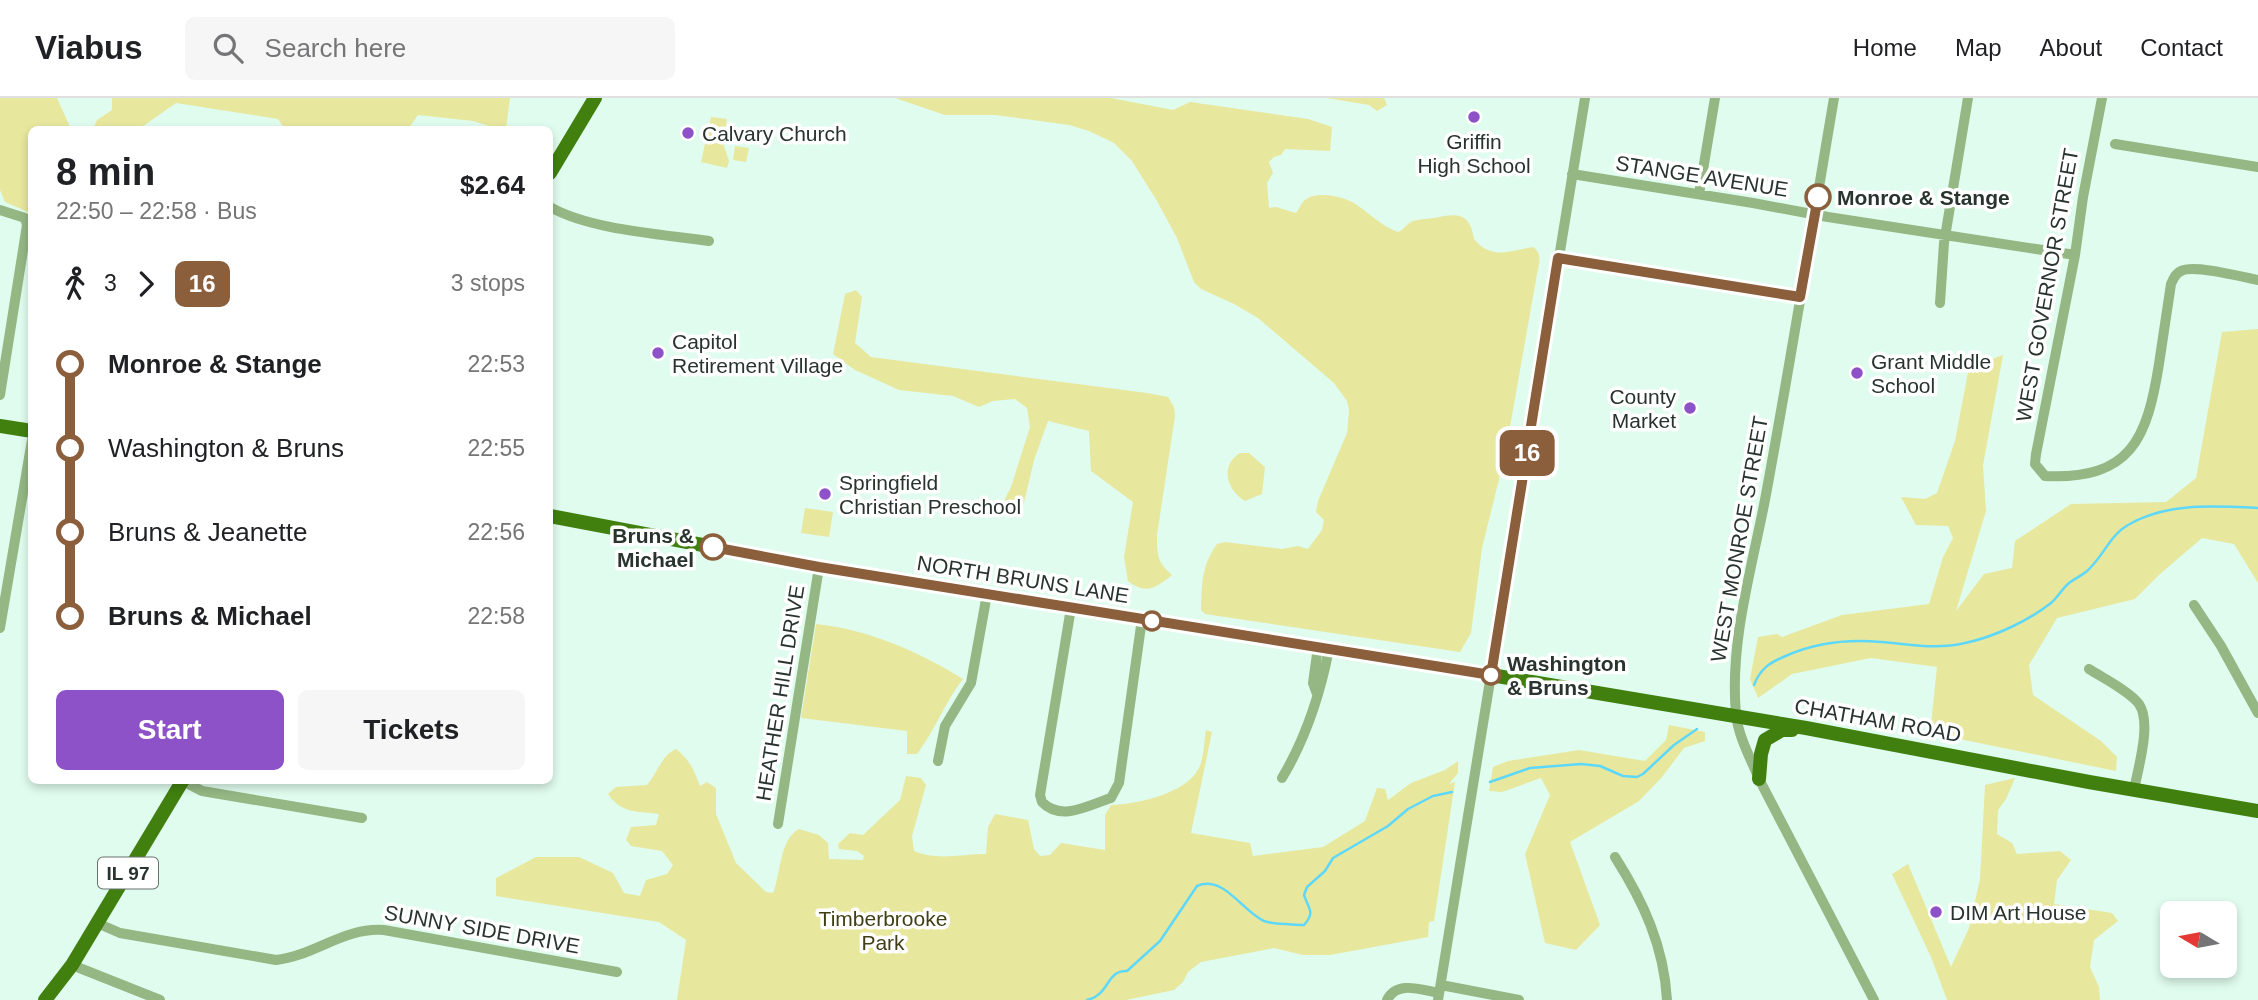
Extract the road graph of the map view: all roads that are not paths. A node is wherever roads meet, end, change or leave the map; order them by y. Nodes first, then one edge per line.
1 (595, 98) edge
2 (1585, 98) edge
3 (1715, 98) edge
4 (1834, 98) edge
5 (1968, 98) edge
6 (2102, 98) edge
7 (2115, 144) dead end
8 (2258, 167) edge
9 (553, 168) edge
10 (1572, 174) junction
11 (1699, 194) junction
12 (553, 209) edge
13 (0, 210) edge
14 (1815, 214) junction
15 (1945, 235) junction
16 (709, 241) dead end
17 (2075, 255) junction
18 (1558, 258) junction
19 (2258, 280) edge
20 (1800, 297) junction
21 (1940, 303) dead end
22 (0, 395) edge
23 (0, 426) edge
24 (28, 430) edge
25 (28, 464) edge
26 (553, 517) edge
27 (819, 567) junction
28 (987, 594) junction
29 (2194, 605) dead end
30 (1071, 608) junction
31 (1143, 619) junction
32 (0, 628) edge
33 (1323, 648) junction
34 (2090, 669) dead end
35 (1491, 675) junction
36 (2258, 713) edge
37 (1736, 717) junction
38 (1806, 728) junction
39 (938, 761) dead end
40 (1282, 778) dead end
41 (1759, 779) junction
42 (181, 784) edge
43 (189, 784) edge
44 (2134, 790) junction
45 (2258, 811) edge
46 (362, 818) dead end
47 (778, 824) dead end
48 (1615, 856) dead end
49 (97, 923) junction
50 (72, 965) junction
51 (618, 972) dead end
52 (1439, 992) edge
53 (45, 1000) edge
54 (58, 1000) edge
55 (160, 1000) edge
56 (1387, 1000) edge
57 (1520, 1000) edge
58 (1667, 1000) edge
59 (1874, 1000) edge

1 - 9 main road
2 - 10 street
3 - 11 street
4 - 14 street, WEST MONROE STREET
5 - 15 street
6 - 17 street, WEST GOVERNOR STREET
7 - 8 street
10 - 11 street, STANGE AVENUE
10 - 18 street
11 - 14 street, STANGE AVENUE
12 - 16 street
13 - 22 street
14 - 15 street, STANGE AVENUE
14 - 20 street, WEST MONROE STREET
15 - 17 street, STANGE AVENUE
15 - 21 street
17 - 19 street, WEST GOVERNOR STREET
18 - 20 street
18 - 35 street
20 - 37 street, WEST MONROE STREET
23 - 24 main road
25 - 32 street
26 - 27 main road, NORTH BRUNS LANE
27 - 28 main road, NORTH BRUNS LANE
27 - 47 street, HEATHER HILL DRIVE
28 - 30 main road, NORTH BRUNS LANE
28 - 39 street
29 - 36 street
30 - 31 main road, NORTH BRUNS LANE
30 - 31 street
31 - 33 main road, NORTH BRUNS LANE
33 - 35 main road, NORTH BRUNS LANE
33 - 40 street
34 - 44 street
35 - 37 main road, CHATHAM ROAD
35 - 52 street
37 - 38 main road, CHATHAM ROAD
37 - 41 street, WEST MONROE STREET
38 - 41 main road
38 - 44 main road, CHATHAM ROAD
41 - 59 street, WEST MONROE STREET
42 - 49 main road, IL 97
43 - 46 street
44 - 45 main road, CHATHAM ROAD
48 - 58 street
49 - 50 main road, IL 97
49 - 51 street, SUNNY SIDE DRIVE
50 - 53 main road, IL 97
50 - 54 main road, IL 97
50 - 55 street
52 - 56 street
52 - 57 street

